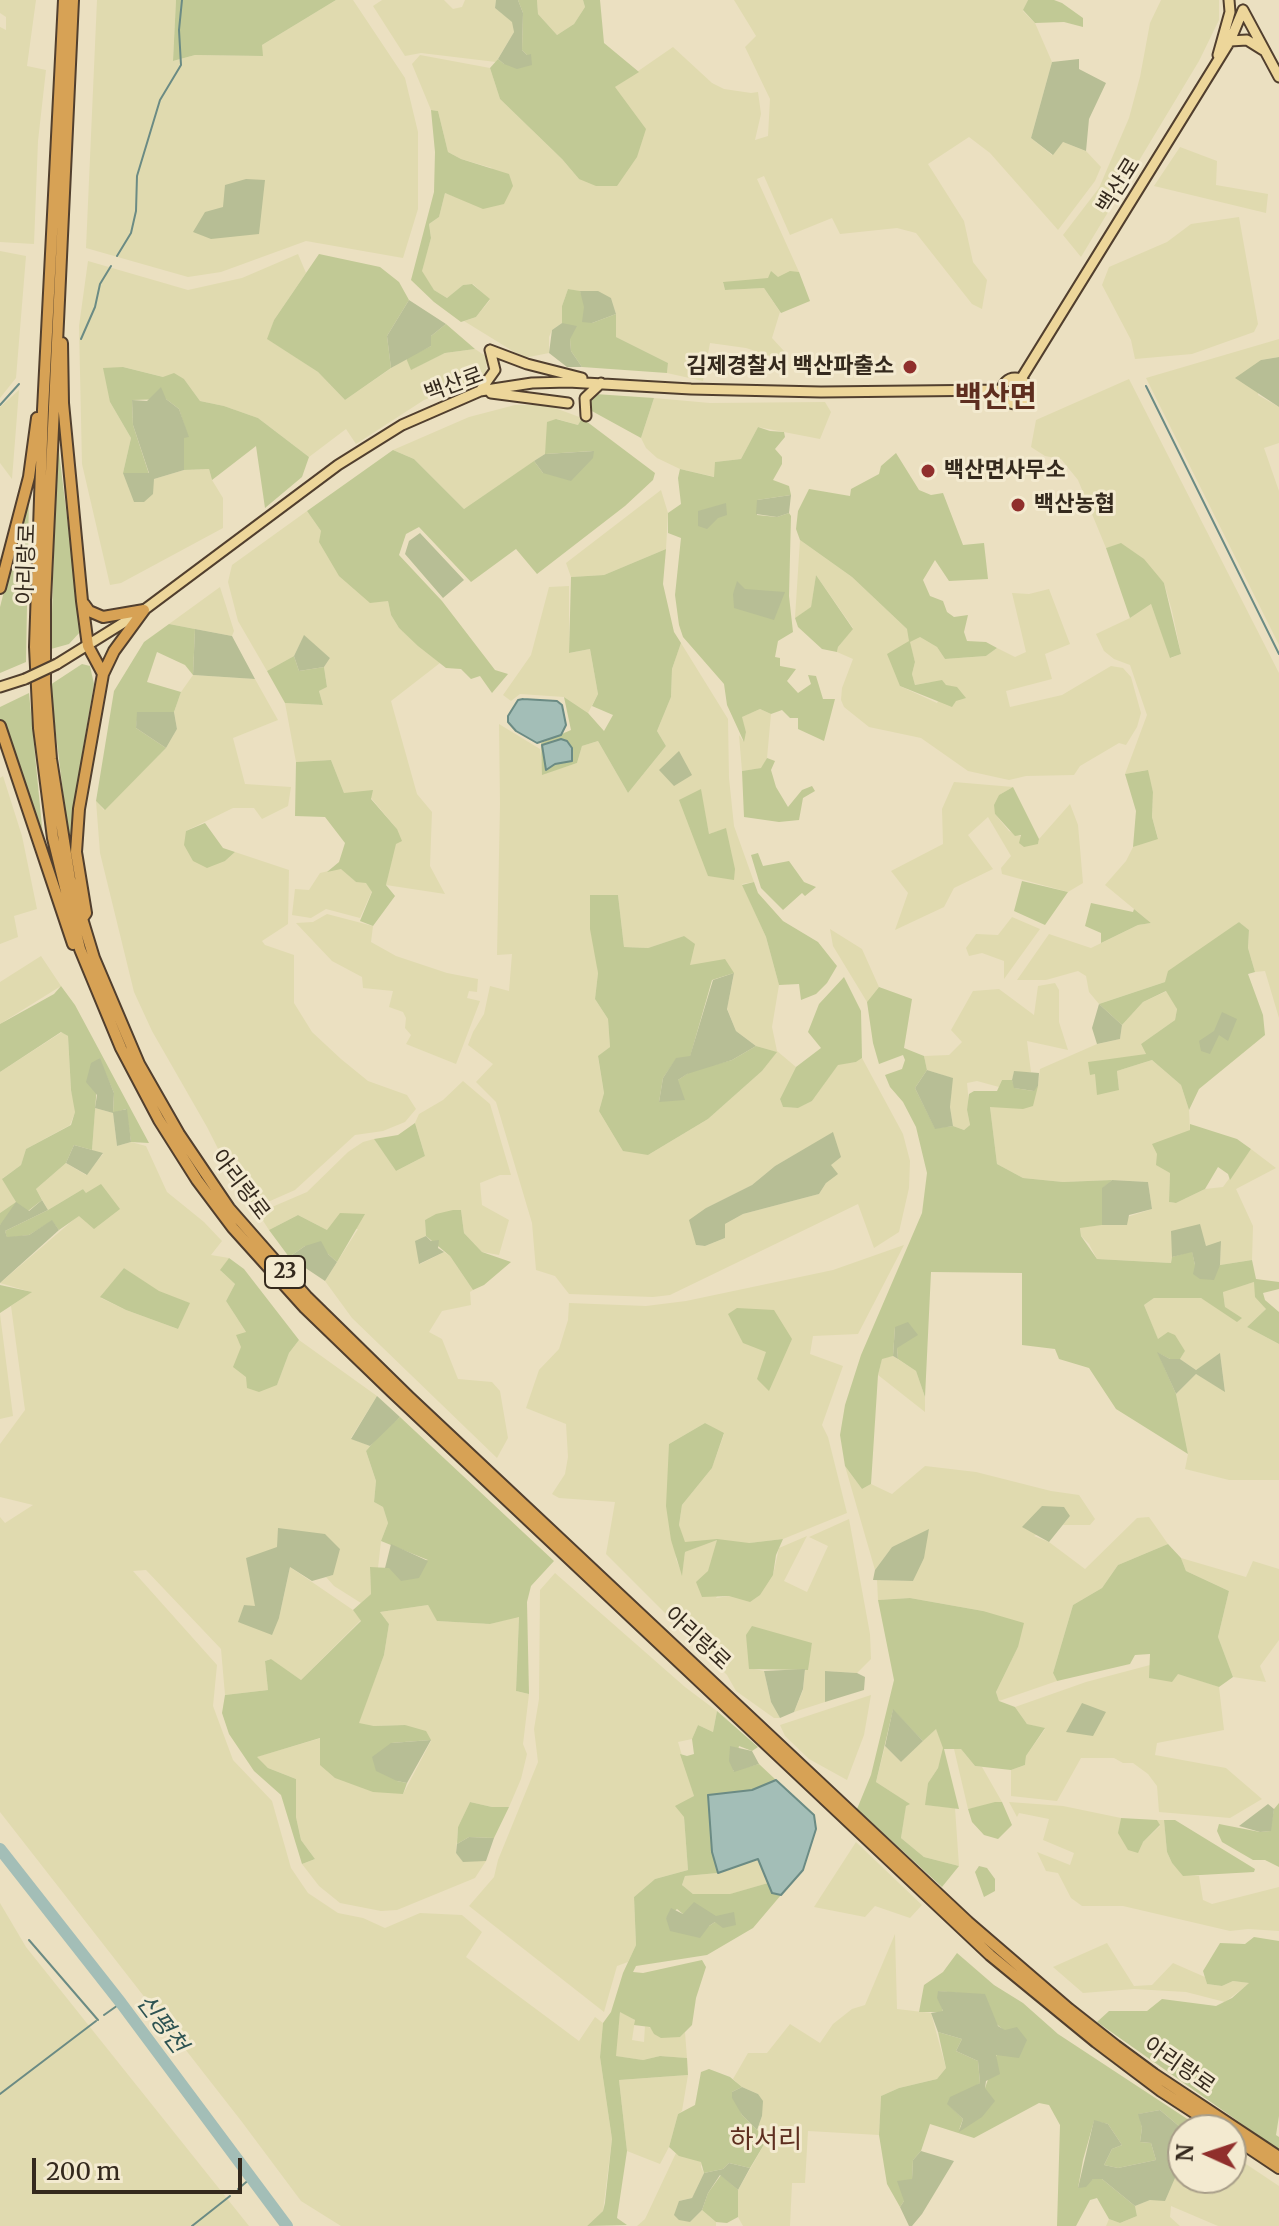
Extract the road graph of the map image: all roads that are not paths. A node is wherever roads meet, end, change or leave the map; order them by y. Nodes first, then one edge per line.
1 (64, 0) edge
2 (73, 0) edge
3 (1229, 0) edge
4 (1230, 41) junction
5 (1264, 50) junction
6 (1214, 67) junction
7 (1279, 77) edge
8 (57, 326) junction
9 (1021, 379) junction
10 (601, 383) junction
11 (1002, 390) junction
12 (480, 391) junction
13 (568, 403) dead end
14 (43, 410) junction
15 (586, 416) dead end
16 (0, 588) edge
17 (82, 601) junction
18 (144, 610) junction
19 (88, 646) junction
20 (103, 674) junction
21 (0, 687) edge
22 (0, 726) edge
23 (81, 920) junction
24 (80, 949) junction
25 (1198, 2114) edge
26 (1247, 2147) edge
27 (1279, 2157) edge
28 (1279, 2168) edge

1 - 14 highway, 아리랑로 / 23
2 - 8 highway, 아리랑로 / 23
3 - 6 main road
4 - 5 main road
4 - 5 main road, 백산로
4 - 6 main road, 백산로
5 - 7 main road
6 - 9 main road, 백산로
8 - 17 highway
8 - 23 highway, 아리랑로 / 23
9 - 11 main road
9 - 11 main road
10 - 11 main road, 백산로
10 - 12 main road, 백산로
10 - 12 main road
10 - 15 main road
12 - 13 main road
12 - 18 main road, 백산로
14 - 16 highway
14 - 24 highway, 아리랑로 / 23
17 - 18 highway
17 - 19 highway
18 - 19 main road, 백산로
18 - 20 highway
19 - 20 highway
19 - 21 main road, 백산로, bridge
20 - 23 highway
22 - 24 highway
23 - 27 highway, 아리랑로 / 23
24 - 25 highway, 아리랑로 / 23
26 - 28 highway

